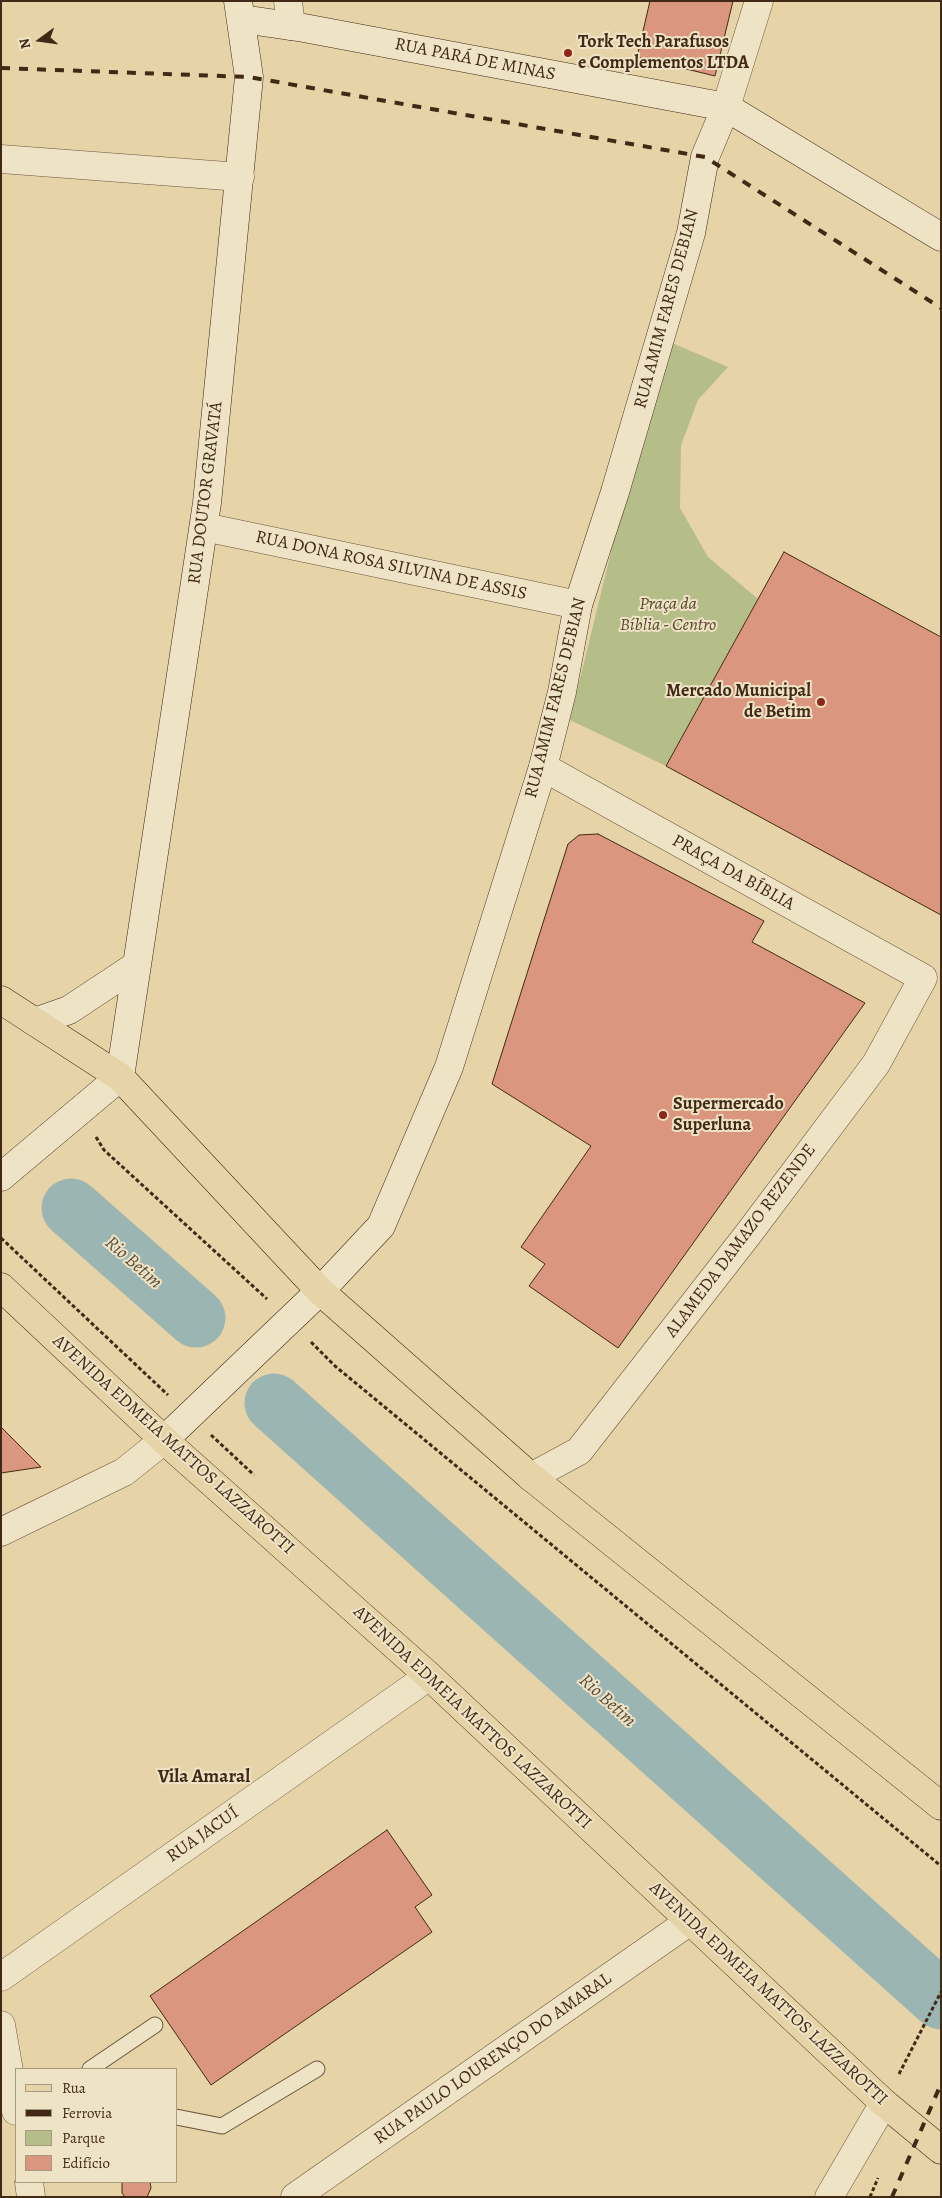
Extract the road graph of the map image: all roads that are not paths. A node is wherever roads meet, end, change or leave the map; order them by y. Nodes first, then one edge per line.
1 (759, 1) edge
2 (240, 10) edge
3 (290, 14) edge
4 (726, 107) junction
5 (1, 159) edge
6 (240, 177) junction
7 (941, 237) edge
8 (204, 527) junction
9 (578, 604) junction
10 (543, 767) junction
11 (137, 966) junction
12 (923, 978) joint
13 (1, 1000) edge
14 (36, 1022) junction
15 (120, 1077) junction
16 (1, 1176) edge
17 (1, 1287) edge
18 (320, 1291) junction
19 (164, 1440) junction
20 (532, 1477) junction
21 (1, 1532) edge
22 (429, 1676) junction
23 (941, 1806) edge
24 (690, 1921) junction
25 (1, 1977) edge
26 (1, 2025) edge
27 (155, 2025) dead end
28 (91, 2068) edge
29 (317, 2069) dead end
30 (884, 2103) junction
31 (15, 2104) edge
32 (178, 2117) edge
33 (941, 2150) edge
34 (28, 2183) edge
35 (31, 2197) edge
36 (295, 2197) edge
37 (829, 2197) edge

1 - 4 main road, RUA AMIM FARES DEBIAN
2 - 3 main road, RUA PARÁ DE MINAS
2 - 6 main road, RUA DOUTOR GRAVATÁ
3 - 4 main road, RUA PARÁ DE MINAS
4 - 7 main road, RUA PARÁ DE MINAS
4 - 9 main road, RUA AMIM FARES DEBIAN
5 - 6 main road
6 - 8 main road, RUA DOUTOR GRAVATÁ
8 - 9 main road, RUA DONA ROSA SILVINA DE ASSIS
8 - 11 main road, RUA DOUTOR GRAVATÁ
9 - 10 main road, RUA AMIM FARES DEBIAN
10 - 12 main road, PRAÇA DA BÍBLIA
10 - 18 main road, RUA AMIM FARES DEBIAN
11 - 14 main road
11 - 15 main road, RUA DOUTOR GRAVATÁ
12 - 20 main road, ALAMEDA DAMAZO REZENDE
13 - 14 main road
14 - 15 main road
15 - 16 main road
15 - 18 main road
17 - 19 main road, AVENIDA EDMEIA MATTOS LAZZAROTTI
18 - 19 main road, RUA AMIM FARES DEBIAN
18 - 20 main road
19 - 21 main road, RUA AMIM FARES DEBIAN
19 - 22 main road, AVENIDA EDMEIA MATTOS LAZZAROTTI
20 - 23 main road
22 - 24 main road, AVENIDA EDMEIA MATTOS LAZZAROTTI
22 - 25 main road, RUA JACUÍ
24 - 30 main road, AVENIDA EDMEIA MATTOS LAZZAROTTI
24 - 36 main road, RUA PAULO LOURENÇO DO AMARAL
26 - 31 main road
27 - 28 lane
29 - 32 lane
30 - 33 main road, AVENIDA EDMEIA MATTOS LAZZAROTTI
30 - 37 main road
34 - 35 main road

